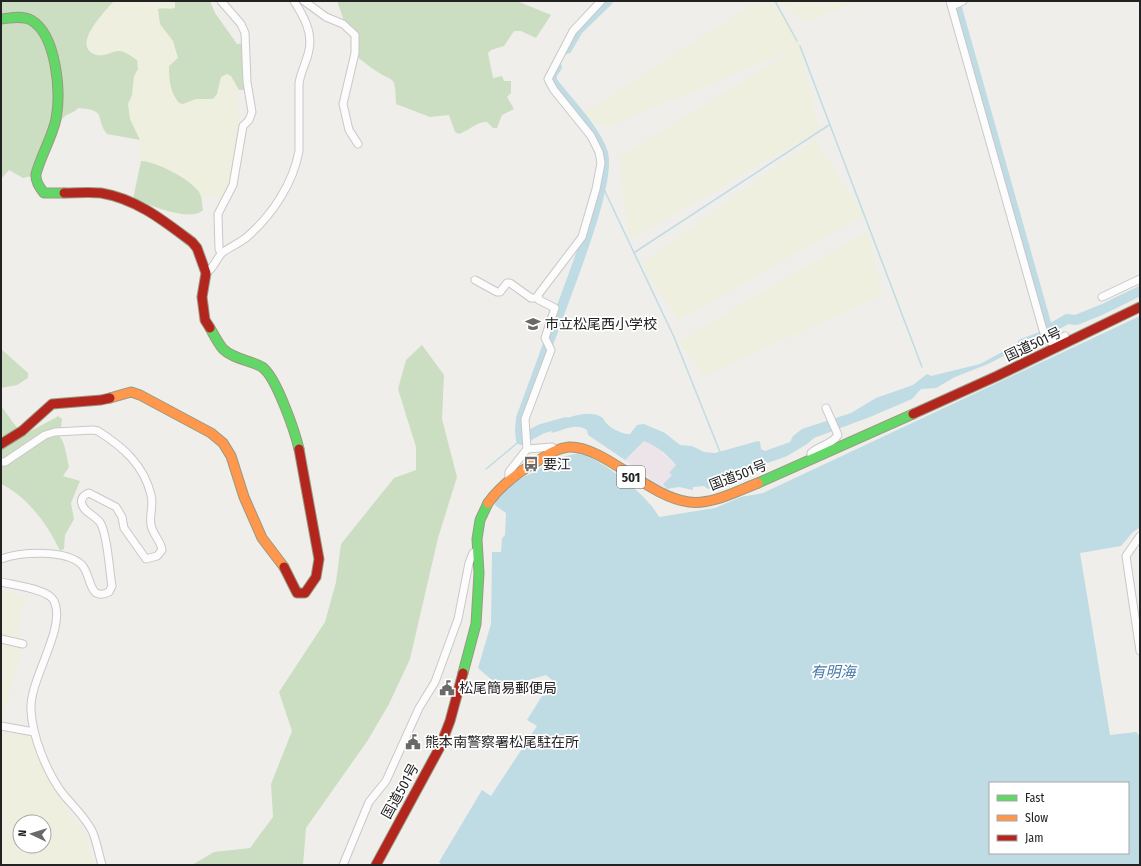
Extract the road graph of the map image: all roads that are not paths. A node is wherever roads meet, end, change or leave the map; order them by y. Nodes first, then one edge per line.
1 (221, 1) edge
2 (294, 1) edge
3 (304, 1) edge
4 (601, 1) edge
5 (955, 4) edge
6 (1, 19) edge
7 (358, 144) dead end
8 (221, 253) junction
9 (206, 273) junction
10 (1140, 279) edge
11 (475, 280) dead end
12 (1102, 297) dead end
13 (537, 298) junction
14 (1140, 307) edge
15 (1082, 336) junction
16 (826, 408) dead end
17 (1, 444) edge
18 (527, 446) junction
19 (555, 450) junction
20 (811, 459) junction
21 (1, 462) edge
22 (509, 480) junction
23 (1140, 536) edge
24 (477, 550) junction
25 (1, 559) edge
26 (1, 582) edge
27 (1, 639) edge
28 (23, 644) dead end
29 (1140, 651) edge
30 (1, 726) edge
31 (34, 732) junction
32 (102, 865) edge
33 (343, 865) edge
34 (376, 865) edge

1 - 8 street
2 - 8 street
3 - 7 street
4 - 13 street
5 - 15 street
6 - 9 main road
8 - 9 street
9 - 17 main road
10 - 12 street
11 - 13 street
13 - 18 street
14 - 15 main road, 国道501号 / 501
15 - 20 main road, 国道501号 / 501
16 - 20 street
18 - 19 street
18 - 22 street
19 - 20 main road, 国道501号 / 501
19 - 22 main road, 国道501号 / 501
21 - 25 street
22 - 24 main road, 国道501号 / 501
23 - 29 street
24 - 33 street
24 - 34 main road, 国道501号 / 501
26 - 31 street
27 - 28 street
30 - 31 street
31 - 32 street

